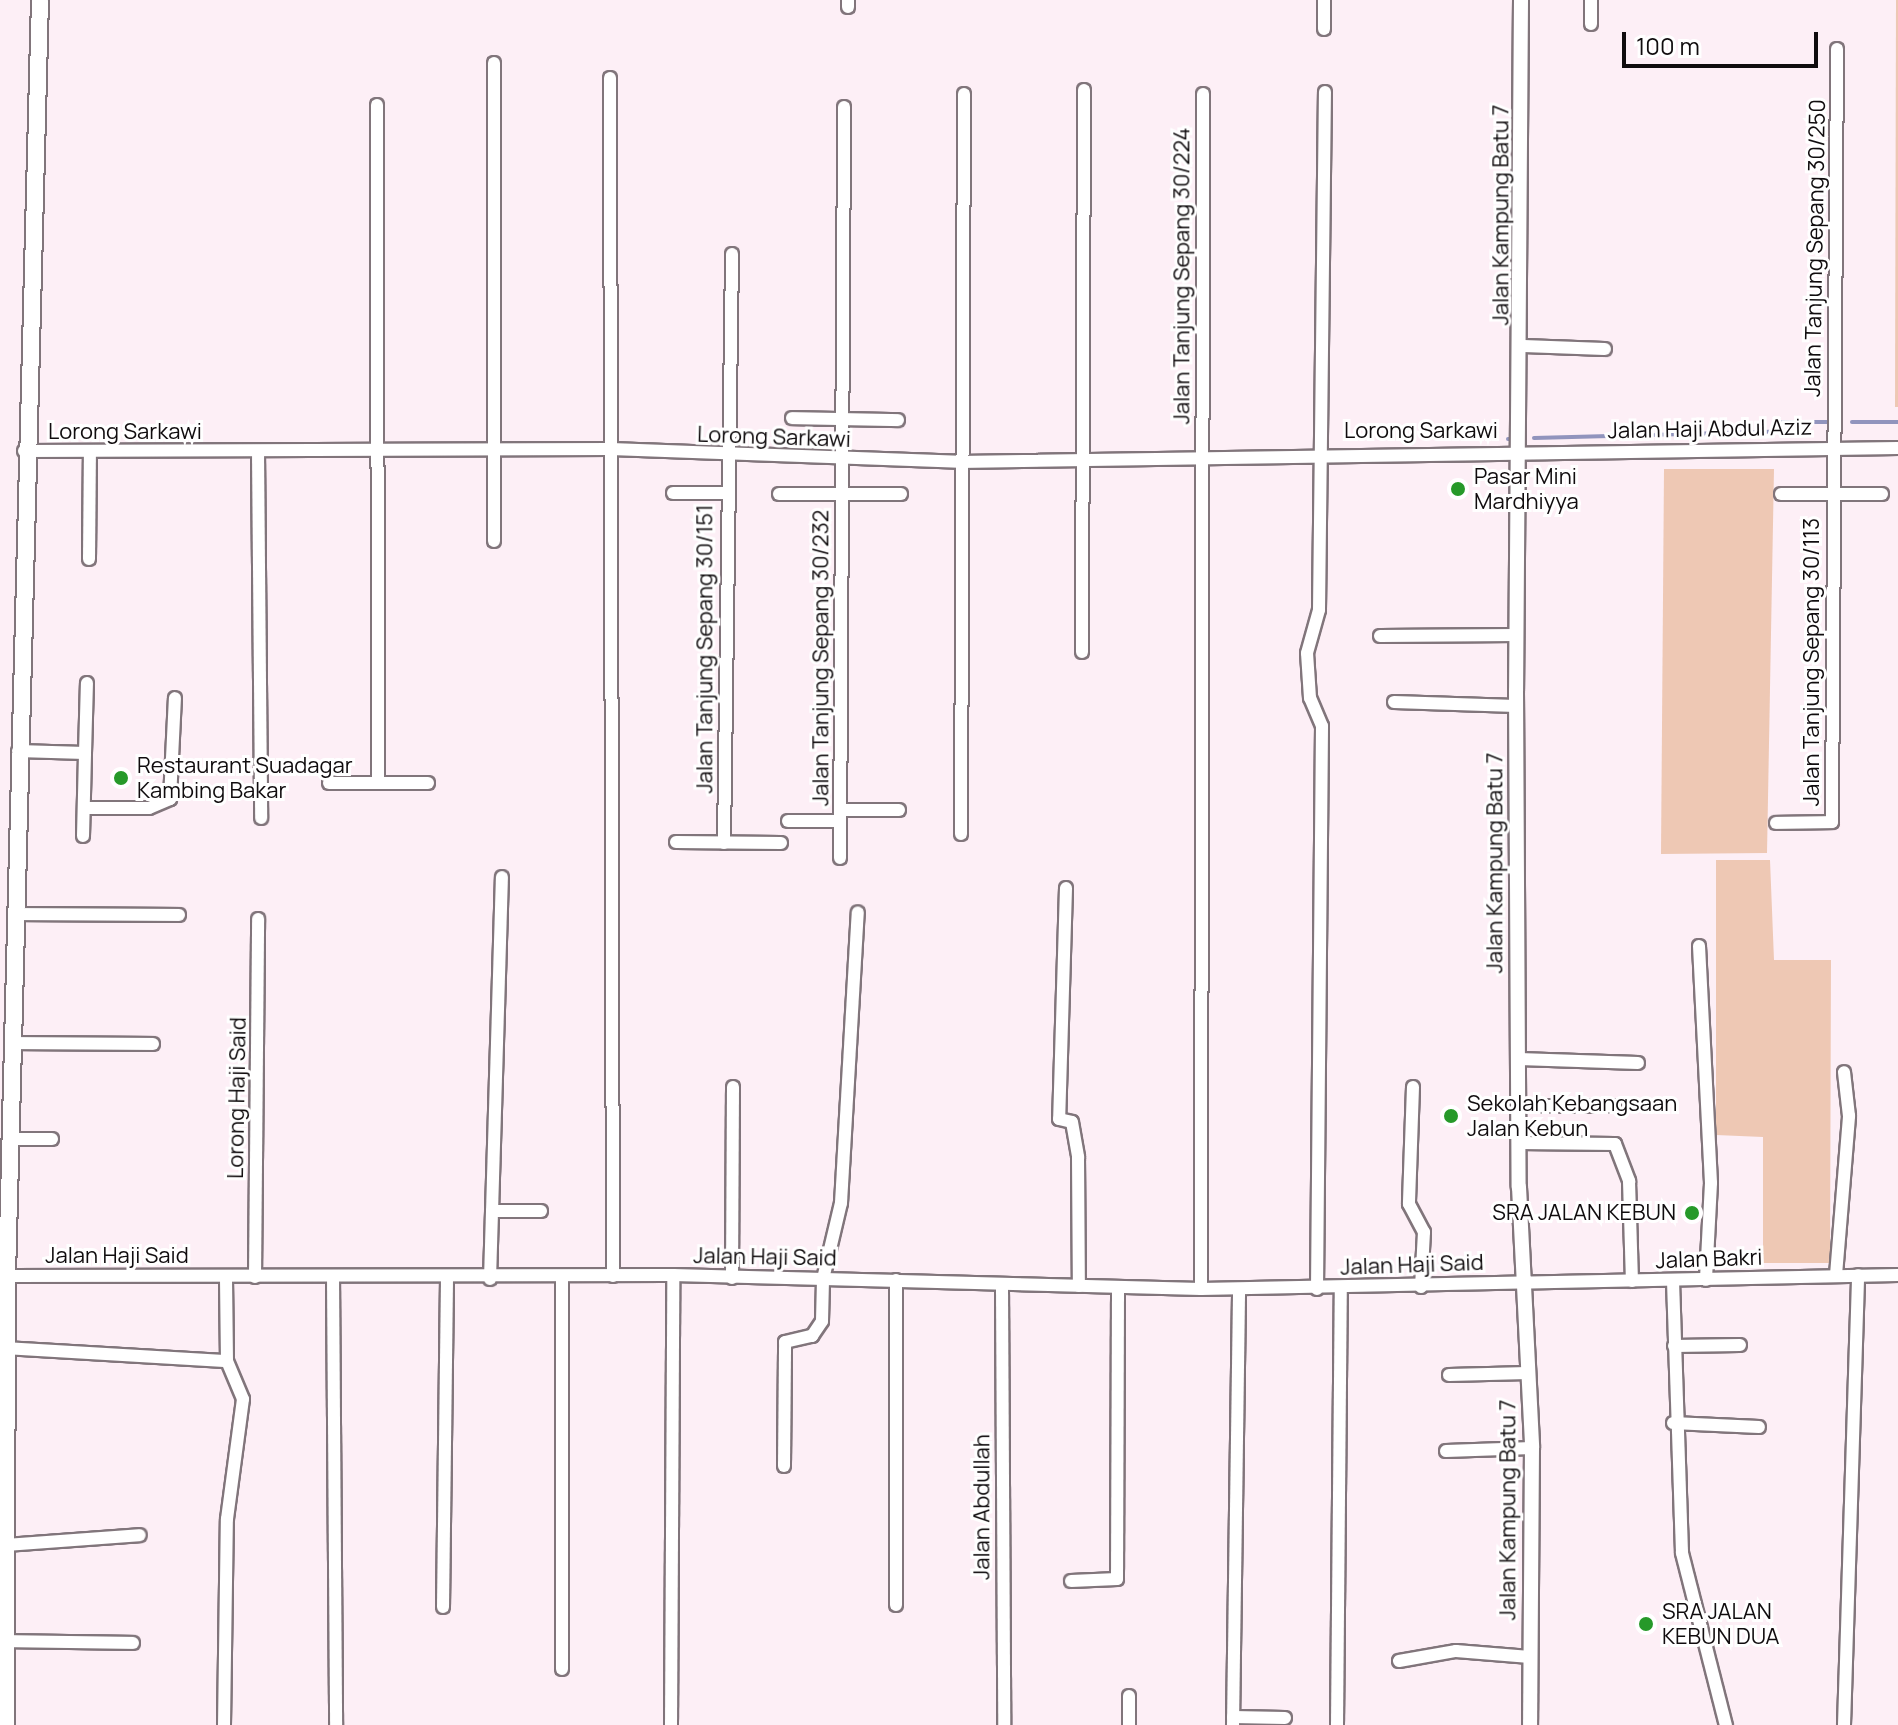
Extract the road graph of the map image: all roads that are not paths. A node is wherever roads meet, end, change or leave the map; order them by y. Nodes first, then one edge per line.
1 (40, 0) edge
2 (1324, 0) edge
3 (1521, 0) edge
4 (1591, 0) edge
5 (1591, 24) dead end
6 (1324, 29) dead end
7 (1837, 49) dead end
8 (494, 63) dead end
9 (610, 78) dead end
10 (1084, 90) dead end
11 (1325, 92) dead end
12 (964, 94) dead end
13 (1203, 94) dead end
14 (377, 105) dead end
15 (844, 107) dead end
16 (479, 158) dead end
17 (494, 158) junction
18 (732, 254) dead end
19 (1523, 346) junction
20 (1605, 349) dead end
21 (792, 418) dead end
22 (843, 418) junction
23 (898, 420) dead end
24 (1833, 447) junction
25 (1898, 448) edge
26 (496, 449) junction
27 (611, 449) junction
28 (377, 450) junction
29 (24, 451) junction
30 (1323, 451) junction
31 (1522, 451) junction
32 (90, 452) junction
33 (258, 452) junction
34 (726, 456) junction
35 (843, 459) junction
36 (1200, 459) junction
37 (1080, 460) junction
38 (959, 462) junction
39 (673, 493) dead end
40 (725, 493) junction
41 (779, 494) dead end
42 (901, 494) dead end
43 (1781, 494) dead end
44 (1833, 494) junction
45 (1882, 494) dead end
46 (843, 495) junction
47 (494, 541) dead end
48 (89, 559) dead end
49 (1516, 635) junction
50 (1380, 636) dead end
51 (1082, 652) dead end
52 (87, 683) dead end
53 (175, 698) dead end
54 (1394, 702) dead end
55 (1516, 706) junction
56 (18, 751) junction
57 (85, 753) junction
58 (329, 783) dead end
59 (378, 783) junction
60 (428, 783) dead end
61 (84, 808) junction
62 (899, 810) dead end
63 (840, 815) junction
64 (261, 818) dead end
65 (788, 821) dead end
66 (1776, 823) dead end
67 (961, 834) dead end
68 (83, 836) dead end
69 (676, 842) dead end
70 (724, 843) junction
71 (781, 843) dead end
72 (840, 858) dead end
73 (502, 877) dead end
74 (1066, 888) dead end
75 (858, 912) dead end
76 (15, 914) junction
77 (179, 915) dead end
78 (258, 919) dead end
79 (1699, 946) dead end
80 (12, 1043) junction
81 (153, 1044) dead end
82 (1519, 1059) junction
83 (1638, 1063) dead end
84 (1844, 1072) dead end
85 (733, 1087) dead end
86 (1413, 1087) dead end
87 (1519, 1106) junction
88 (1615, 1106) dead end
89 (11, 1139) junction
90 (52, 1139) dead end
91 (1519, 1143) junction
92 (492, 1211) junction
93 (541, 1211) dead end
94 (673, 1275) junction
95 (1836, 1275) junction
96 (1858, 1275) junction
97 (1898, 1275) edge
98 (7, 1276) junction
99 (613, 1276) junction
100 (226, 1277) junction
101 (255, 1277) junction
102 (333, 1277) junction
103 (562, 1277) junction
104 (447, 1278) junction
105 (732, 1278) junction
106 (490, 1279) junction
107 (823, 1279) junction
108 (896, 1280) junction
109 (1706, 1280) junction
110 (1522, 1281) junction
111 (1632, 1281) junction
112 (1673, 1281) junction
113 (1079, 1286) junction
114 (1118, 1287) junction
115 (1421, 1287) junction
116 (1002, 1288) junction
117 (1341, 1288) junction
118 (1201, 1289) junction
119 (1239, 1289) junction
120 (1317, 1289) junction
121 (1740, 1345) dead end
122 (1674, 1346) junction
123 (6, 1348) junction
124 (227, 1361) junction
125 (1528, 1373) junction
126 (1449, 1375) dead end
127 (1673, 1423) junction
128 (1759, 1427) dead end
129 (1532, 1448) junction
130 (1446, 1451) dead end
131 (784, 1466) dead end
132 (140, 1535) dead end
133 (5, 1545) junction
134 (1071, 1581) dead end
135 (896, 1605) dead end
136 (443, 1607) dead end
137 (5, 1641) junction
138 (133, 1643) dead end
139 (1530, 1657) junction
140 (1399, 1661) dead end
141 (562, 1669) dead end
142 (1129, 1696) dead end
143 (1285, 1718) dead end
144 (1233, 1721) edge
145 (6, 1725) edge
146 (224, 1725) edge
147 (336, 1725) edge
148 (671, 1725) edge
149 (1004, 1725) edge
150 (1129, 1725) edge
151 (1337, 1725) edge
152 (1530, 1725) edge
153 (1726, 1725) edge
154 (1844, 1725) edge

1 - 29 main road
2 - 6 street
3 - 19 street, Jalan Kampung Batu 7
4 - 5 street
7 - 24 street, Jalan Tanjung Sepang 30/250
8 - 17 street
9 - 27 street
10 - 37 street
11 - 30 street
12 - 38 street
13 - 36 street, Jalan Tanjung Sepang 30/224
14 - 28 street
15 - 22 street, Jalan Tanjung Sepang 30/232
16 - 17 street
17 - 26 street
18 - 34 street, Jalan Tanjung Sepang 30/151
19 - 20 street
19 - 31 street, Jalan Kampung Batu 7
21 - 22 street
22 - 23 street
22 - 35 street, Jalan Tanjung Sepang 30/232
24 - 25 street, Jalan Haji Abdul Aziz
24 - 31 street, Jalan Haji Abdul Aziz
24 - 44 street, Jalan Tanjung Sepang 30/113
26 - 27 street, Lorong Sarkawi
26 - 28 street, Lorong Sarkawi
26 - 47 street
27 - 34 street, Lorong Sarkawi
27 - 99 street
28 - 33 street, Lorong Sarkawi
28 - 59 street
29 - 32 street, Lorong Sarkawi
29 - 56 main road
30 - 31 street, Lorong Sarkawi
30 - 36 street, Lorong Sarkawi
30 - 120 street
31 - 49 street, Jalan Kampung Batu 7
32 - 33 street, Lorong Sarkawi
32 - 48 street
33 - 64 street
34 - 35 street, Lorong Sarkawi
34 - 40 street, Jalan Tanjung Sepang 30/151
35 - 38 street, Lorong Sarkawi
35 - 46 street, Jalan Tanjung Sepang 30/232
36 - 37 street, Lorong Sarkawi
36 - 118 street, Jalan Tanjung Sepang 30/224
37 - 38 street, Lorong Sarkawi
37 - 51 street
38 - 67 street
39 - 40 street
40 - 70 street, Jalan Tanjung Sepang 30/151
41 - 46 street
42 - 46 street
43 - 44 street, Jalan Tanjung Sepang 30/113
44 - 45 street, Jalan Tanjung Sepang 30/113
44 - 66 street, Jalan Tanjung Sepang 30/113
46 - 63 street, Jalan Tanjung Sepang 30/232
49 - 50 street
49 - 55 street, Jalan Kampung Batu 7
52 - 57 street
53 - 61 street
54 - 55 street
55 - 82 street, Jalan Kampung Batu 7
56 - 57 street
56 - 76 main road
57 - 61 street
58 - 59 street
59 - 60 street
61 - 68 street
62 - 63 street
63 - 65 street
63 - 72 street, Jalan Tanjung Sepang 30/232
69 - 70 street
70 - 71 street
73 - 92 street
74 - 113 street
75 - 107 street
76 - 77 street
76 - 80 main road
78 - 101 street, Lorong Haji Said
79 - 109 street
80 - 81 street
80 - 89 main road
82 - 83 street
82 - 87 street, Jalan Kampung Batu 7
84 - 95 street
85 - 105 street
86 - 115 street
87 - 88 street
87 - 91 street, Jalan Kampung Batu 7
89 - 90 street
89 - 98 main road
91 - 110 street, Jalan Kampung Batu 7
91 - 111 street
92 - 93 street
92 - 106 street
94 - 99 street, Jalan Haji Said
94 - 105 street, Jalan Haji Said
94 - 148 street
95 - 96 street, Jalan Bakri
95 - 109 street, Jalan Bakri
96 - 97 street, Jalan Bakri
96 - 154 street
98 - 100 street, Jalan Haji Said
98 - 123 main road
99 - 103 street, Jalan Haji Said
100 - 101 street, Jalan Haji Said
100 - 124 street
101 - 102 street, Jalan Haji Said
102 - 104 street, Jalan Haji Said
102 - 147 street
103 - 106 street, Jalan Haji Said
103 - 141 street
104 - 106 street, Jalan Haji Said
104 - 136 street
105 - 107 street, Jalan Haji Said
107 - 108 street, Jalan Haji Said
107 - 131 street
108 - 116 street, Jalan Haji Said
108 - 135 street
109 - 112 street, Jalan Bakri
110 - 111 street, Jalan Bakri
110 - 115 street, Jalan Haji Said
110 - 125 street, Jalan Kampung Batu 7
111 - 112 street, Jalan Bakri
112 - 122 street
113 - 114 street, Jalan Haji Said
113 - 116 street, Jalan Haji Said
114 - 118 street, Jalan Haji Said
114 - 134 street
115 - 117 street, Jalan Haji Said
116 - 149 street, Jalan Abdullah
117 - 120 street, Jalan Haji Said
117 - 151 street
118 - 119 street, Jalan Haji Said
119 - 120 street, Jalan Haji Said
119 - 144 street
121 - 122 street
122 - 127 street
123 - 124 street
123 - 133 main road
124 - 146 street
125 - 126 street
125 - 129 street, Jalan Kampung Batu 7
127 - 128 street
127 - 153 street
129 - 130 street
129 - 139 street, Jalan Kampung Batu 7
132 - 133 street
133 - 137 main road
137 - 138 street
137 - 145 main road
139 - 140 street
139 - 152 street, Jalan Kampung Batu 7
142 - 150 street
143 - 144 street

